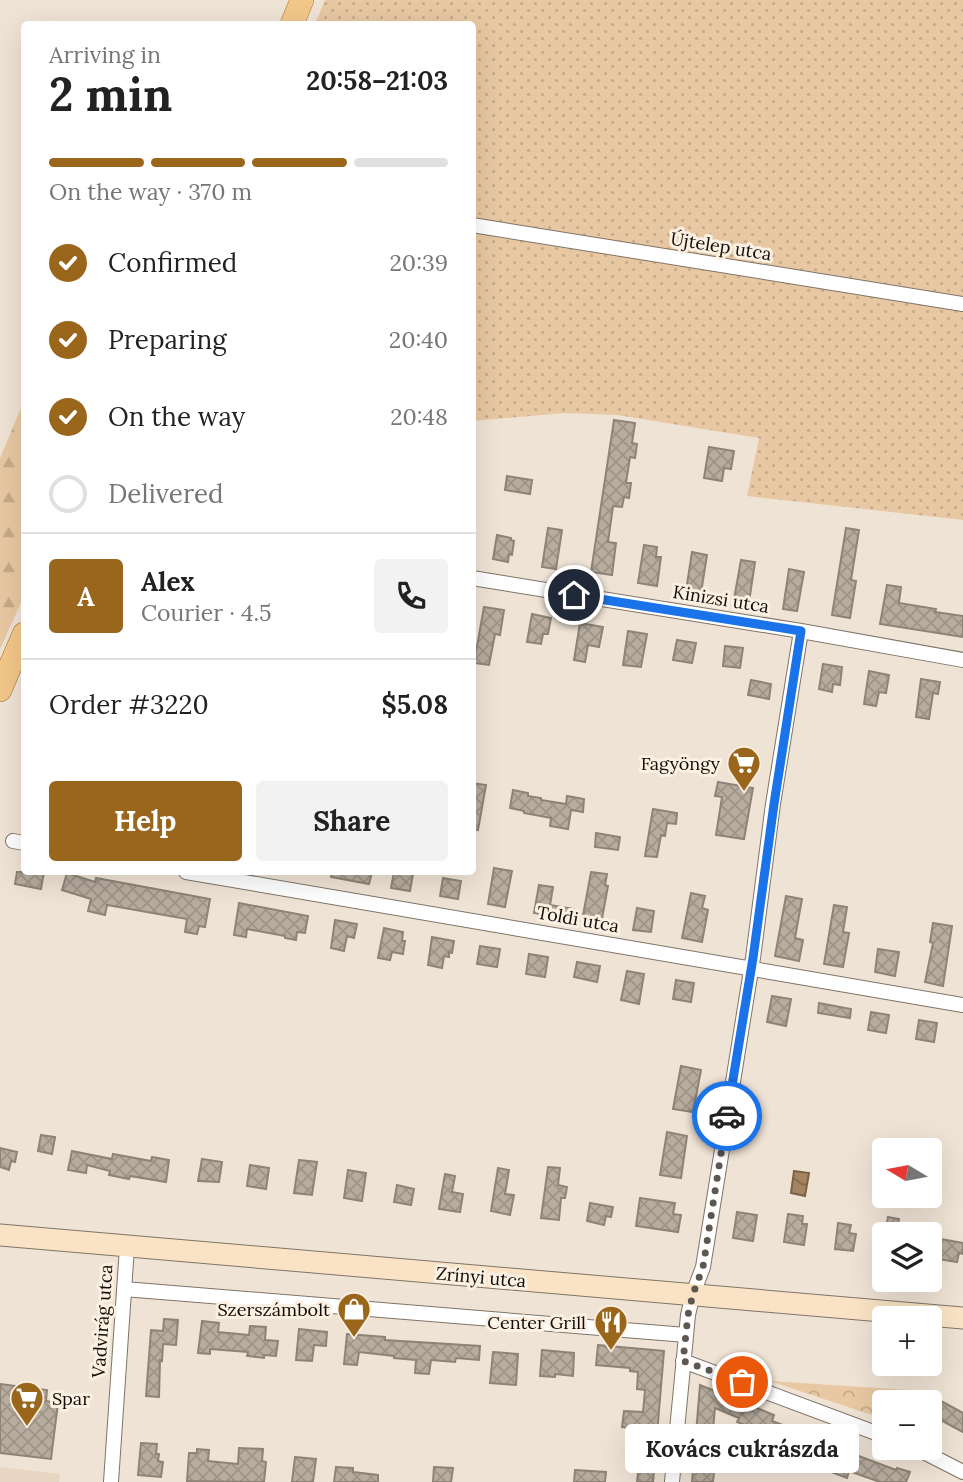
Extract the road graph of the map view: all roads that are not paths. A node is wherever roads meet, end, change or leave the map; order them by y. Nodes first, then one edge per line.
1 (302, 0) edge
2 (293, 21) edge
3 (476, 226) edge
4 (963, 304) edge
5 (476, 579) edge
6 (801, 631) junction
7 (21, 641) edge
8 (963, 660) edge
9 (0, 691) edge
10 (203, 875) edge
11 (751, 969) junction
12 (963, 1005) edge
13 (0, 1235) edge
14 (127, 1247) junction
15 (124, 1289) junction
16 (693, 1294) junction
17 (963, 1318) edge
18 (686, 1335) junction
19 (683, 1361) junction
20 (872, 1432) edge
21 (939, 1460) edge
22 (963, 1472) edge
23 (111, 1482) edge
24 (672, 1482) edge

1 - 2 main road
3 - 4 street, Újtelep utca
5 - 6 street, Kinizsi utca
6 - 8 street, Kinizsi utca
6 - 11 street
7 - 9 main road
10 - 11 street, Toldi utca
11 - 12 street, Toldi utca
11 - 16 street
13 - 14 main road, Zrínyi utca
14 - 15 street, Vadvirág utca
14 - 16 main road, Zrínyi utca
15 - 18 street
15 - 23 street, Vadvirág utca
16 - 17 main road, Zrínyi utca
16 - 18 street
18 - 19 street
19 - 20 street
19 - 24 street
21 - 22 street

